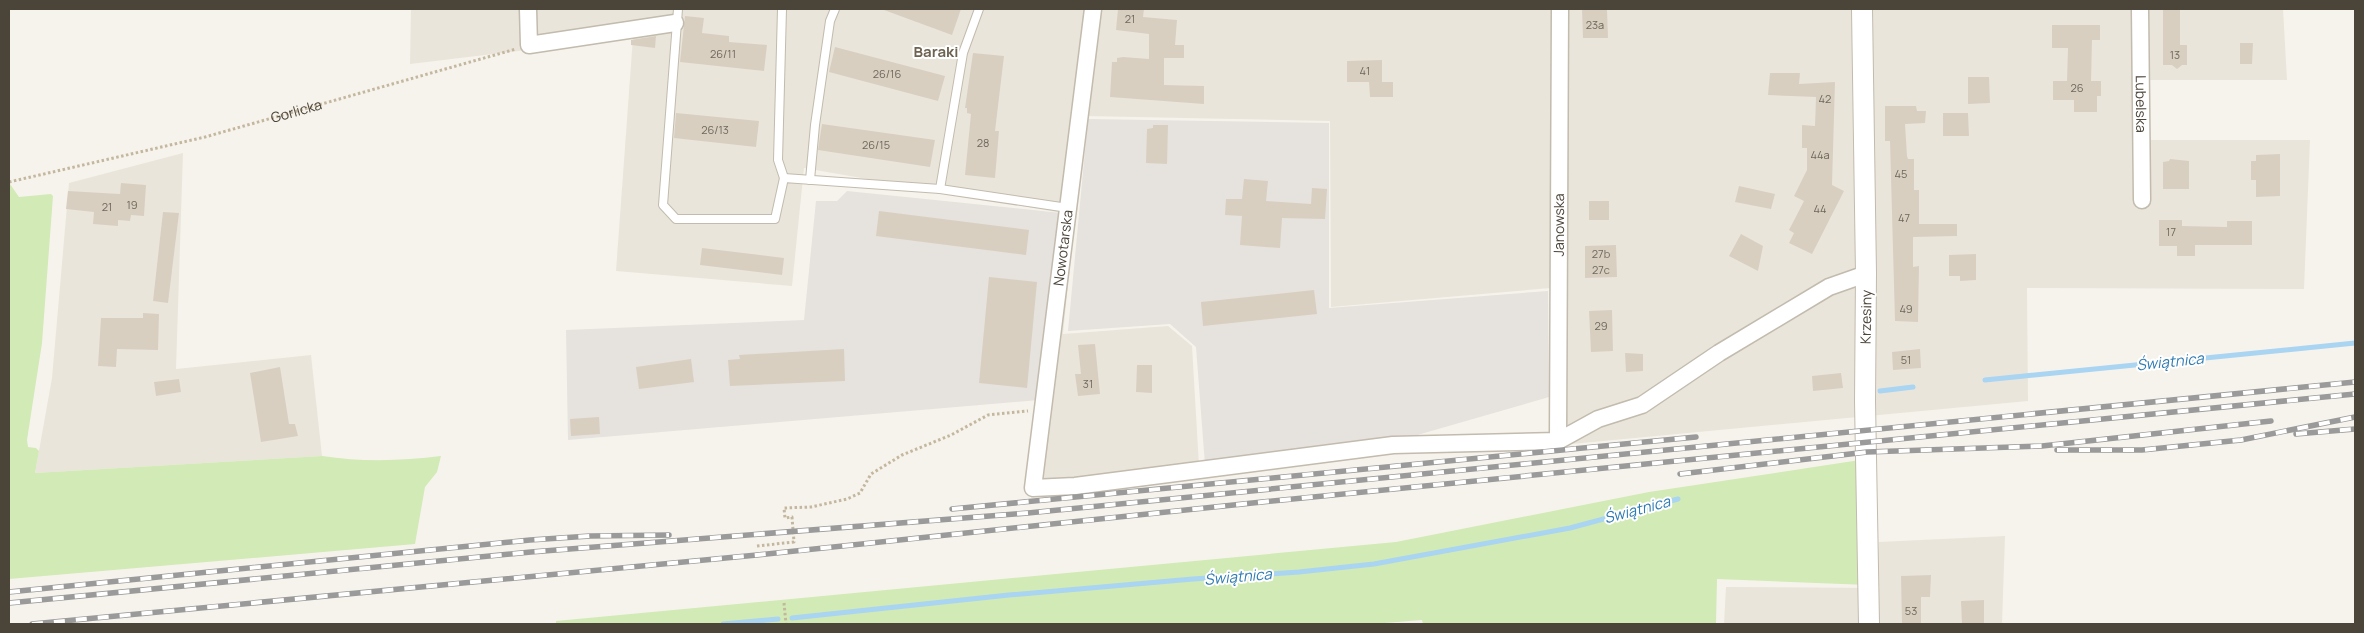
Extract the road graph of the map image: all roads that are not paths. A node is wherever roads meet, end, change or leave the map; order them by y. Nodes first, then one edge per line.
1 (528, 9) edge
2 (782, 9) edge
3 (835, 9) edge
4 (979, 9) edge
5 (1093, 9) edge
6 (1560, 9) edge
7 (1862, 9) edge
8 (2140, 9) edge
9 (676, 16) edge
10 (784, 178) junction
11 (810, 180) junction
12 (940, 189) junction
13 (2142, 200) dead end
14 (1068, 208) junction
15 (1866, 274) junction
16 (1558, 441) junction
17 (1869, 624) edge

1 - 9 street
2 - 10 lane
3 - 11 lane
4 - 12 lane
5 - 14 street, Nowotarska
6 - 16 street, Janowska
7 - 15 street, Krzesiny
8 - 13 street, Lubelska
9 - 10 lane
10 - 11 lane
11 - 12 lane
12 - 14 lane
14 - 16 street, Nowotarska
15 - 16 street
15 - 17 street, Krzesiny

